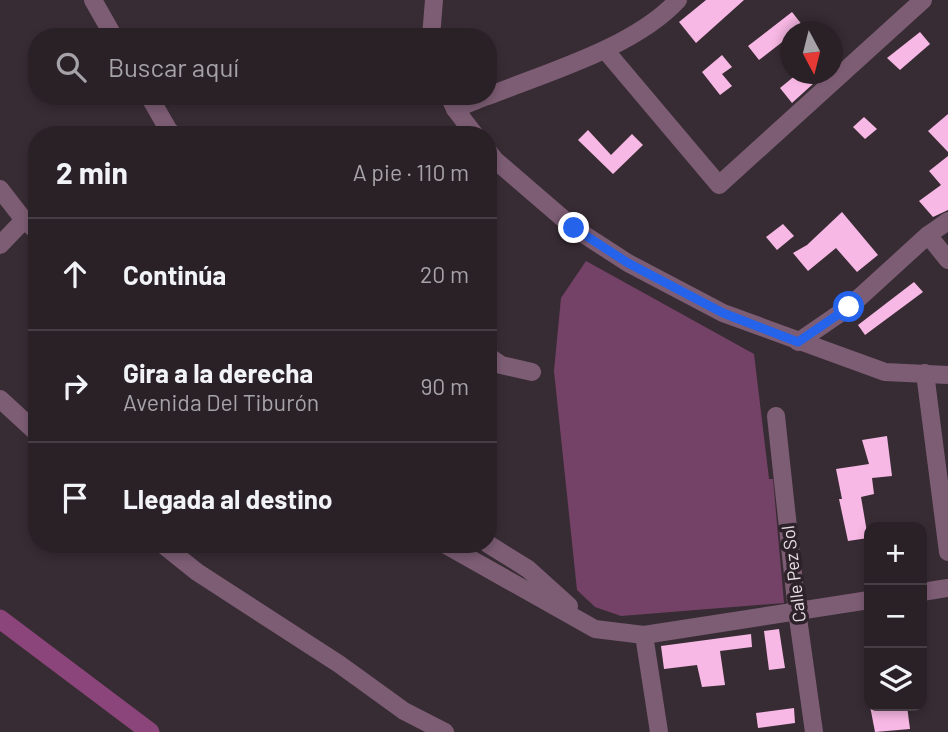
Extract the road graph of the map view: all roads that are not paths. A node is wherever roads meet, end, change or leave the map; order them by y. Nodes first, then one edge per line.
1 (93, 0) edge
2 (434, 0) edge
3 (678, 0) edge
4 (923, 0) edge
5 (109, 28) edge
6 (431, 28) edge
7 (606, 50) junction
8 (497, 92) edge
9 (154, 105) edge
10 (454, 105) edge
11 (166, 126) edge
12 (469, 126) edge
13 (497, 162) edge
14 (0, 188) edge
15 (28, 219) edge
16 (948, 220) edge
17 (28, 226) edge
18 (928, 235) junction
19 (0, 244) edge
20 (948, 260) edge
21 (798, 342) junction
22 (497, 362) edge
23 (533, 372) dead end
24 (925, 373) junction
25 (948, 375) edge
26 (0, 399) edge
27 (776, 416) dead end
28 (28, 425) edge
29 (497, 550) edge
30 (948, 552) edge
31 (173, 553) edge
32 (460, 553) edge
33 (948, 588) edge
34 (927, 591) edge
35 (864, 601) edge
36 (797, 611) junction
37 (593, 627) junction
38 (645, 635) junction
39 (445, 732) edge
40 (659, 732) edge
41 (814, 732) edge

1 - 5 street
2 - 6 street
3 - 7 street
4 - 7 street
7 - 8 street
9 - 11 street
10 - 12 street
13 - 21 street
14 - 15 street
16 - 18 street
17 - 19 street
18 - 20 street
18 - 21 street
21 - 24 street
22 - 23 street
24 - 25 street
24 - 30 street
26 - 28 street
27 - 36 street, Calle Pez Sol
29 - 37 street
31 - 39 street
32 - 37 street
33 - 34 street
35 - 36 street
36 - 38 street
36 - 41 street, Calle Pez Sol
37 - 38 street
38 - 40 street

